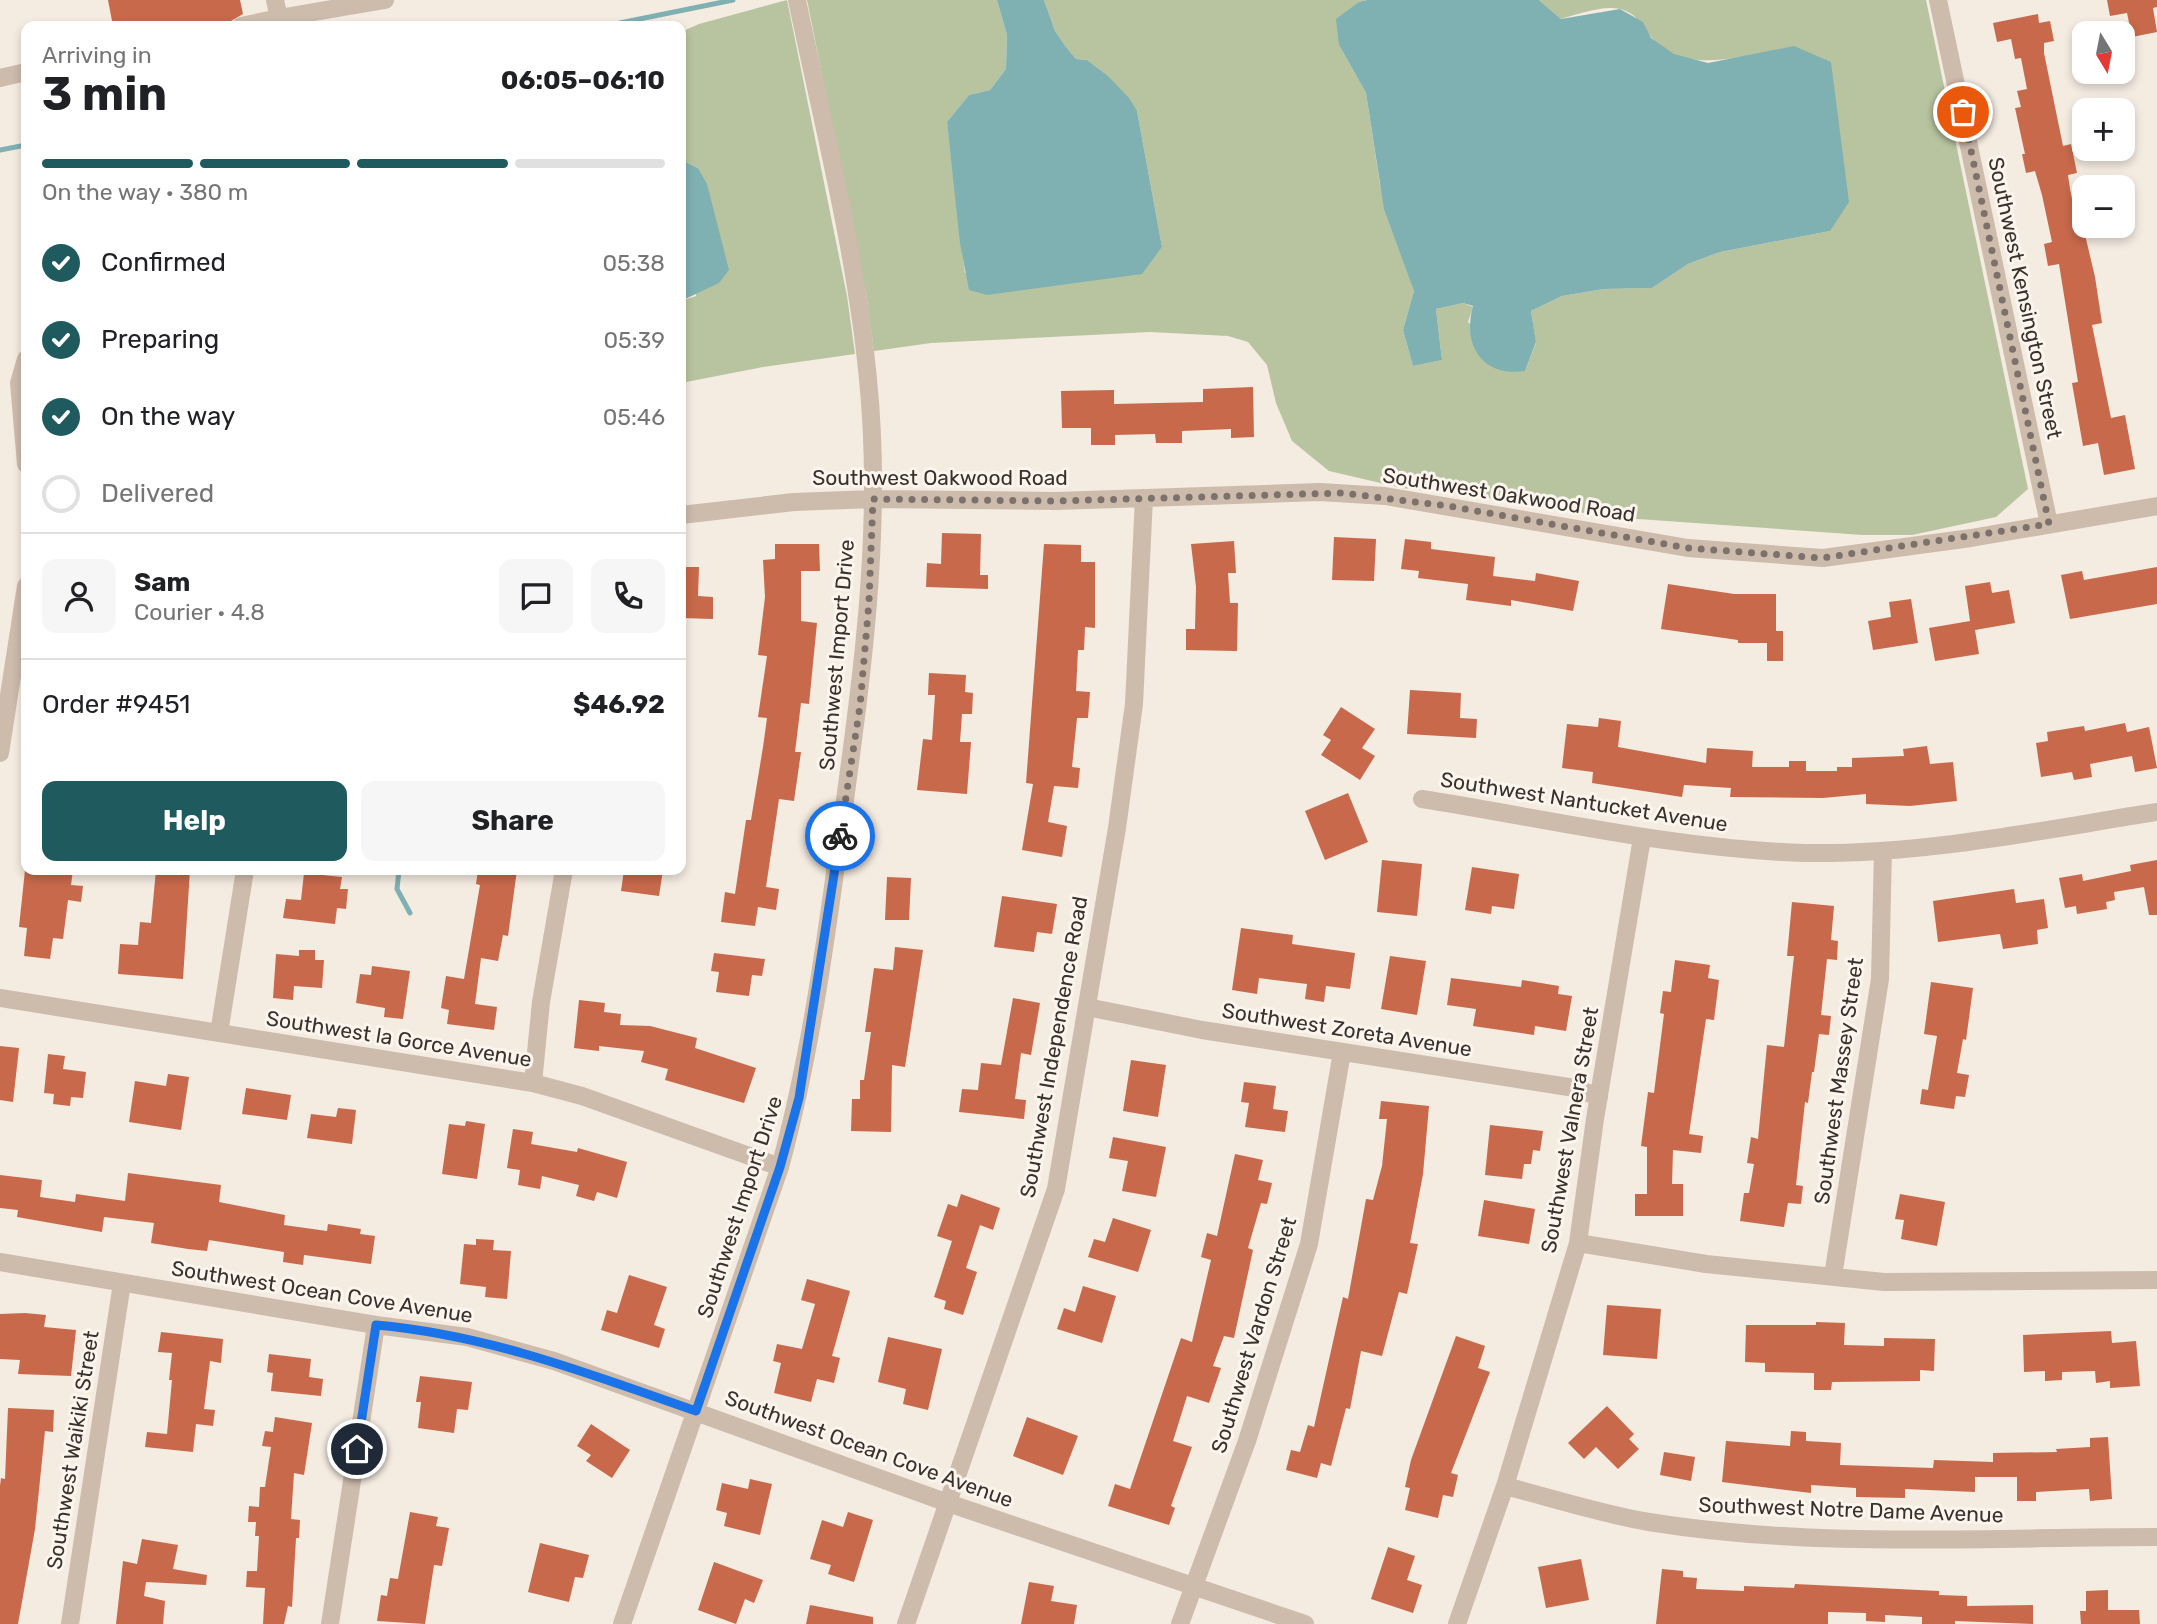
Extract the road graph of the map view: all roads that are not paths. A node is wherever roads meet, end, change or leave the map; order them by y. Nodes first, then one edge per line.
1 (275, 0) edge
2 (385, 0) edge
3 (797, 0) edge
4 (1938, 0) edge
5 (279, 18) junction
6 (265, 21) edge
7 (21, 73) edge
8 (0, 78) edge
9 (21, 376) edge
10 (21, 406) edge
11 (1144, 498) junction
12 (873, 499) junction
13 (2157, 506) edge
14 (686, 514) edge
15 (2049, 524) junction
16 (21, 618) edge
17 (0, 753) edge
18 (1422, 799) dead end
19 (2157, 812) edge
20 (1642, 838) junction
21 (1882, 851) junction
22 (244, 875) edge
23 (563, 875) edge
24 (0, 998) edge
25 (1087, 1007) junction
26 (219, 1033) junction
27 (1342, 1052) junction
28 (533, 1083) junction
29 (1599, 1097) junction
30 (780, 1167) junction
31 (1578, 1243) junction
32 (0, 1262) edge
33 (1833, 1276) junction
34 (2157, 1280) edge
35 (122, 1283) junction
36 (376, 1325) junction
37 (696, 1411) junction
38 (1505, 1486) junction
39 (947, 1503) junction
40 (2157, 1537) edge
41 (1192, 1587) junction
42 (70, 1624) edge
43 (330, 1624) edge
44 (622, 1624) edge
45 (906, 1624) edge
46 (1180, 1624) edge
47 (1305, 1624) edge
48 (1457, 1624) edge

1 - 5 street
2 - 5 street
3 - 12 street, Southwest Import Drive
4 - 15 street, Southwest Kensington Street
5 - 6 street
7 - 8 street
9 - 10 street
11 - 12 street, Southwest Oakwood Road
11 - 15 street, Southwest Oakwood Road
11 - 25 street, Southwest Independence Road
12 - 14 street, Southwest Oakwood Road
12 - 30 street, Southwest Import Drive
13 - 15 street, Southwest Oakwood Road
16 - 17 street
18 - 20 street, Southwest Nantucket Avenue
19 - 21 street, Southwest Nantucket Avenue
20 - 21 street, Southwest Nantucket Avenue
20 - 29 street, Southwest Valnera Street
21 - 33 street, Southwest Massey Street
22 - 26 street
23 - 28 street
24 - 26 street, Southwest la Gorce Avenue
25 - 27 street, Southwest Zoreta Avenue
25 - 39 street, Southwest Independence Road
26 - 28 street, Southwest la Gorce Avenue
27 - 29 street, Southwest Zoreta Avenue
27 - 41 street, Southwest Vardon Street
28 - 30 street, Southwest la Gorce Avenue
29 - 31 street, Southwest Valnera Street
30 - 37 street, Southwest Import Drive
31 - 33 street
31 - 38 street, Southwest Valnera Street
32 - 35 street, Southwest Ocean Cove Avenue
33 - 34 street
35 - 36 street, Southwest Ocean Cove Avenue
35 - 42 street, Southwest Waikiki Street
36 - 37 street, Southwest Ocean Cove Avenue
36 - 43 street
37 - 39 street, Southwest Ocean Cove Avenue
37 - 44 street, Southwest Import Drive
38 - 40 street, Southwest Notre Dame Avenue
38 - 48 street, Southwest Valnera Street
39 - 41 street, Southwest Ocean Cove Avenue
39 - 45 street, Southwest Independence Road
41 - 46 street, Southwest Vardon Street
41 - 47 street, Southwest Ocean Cove Avenue

